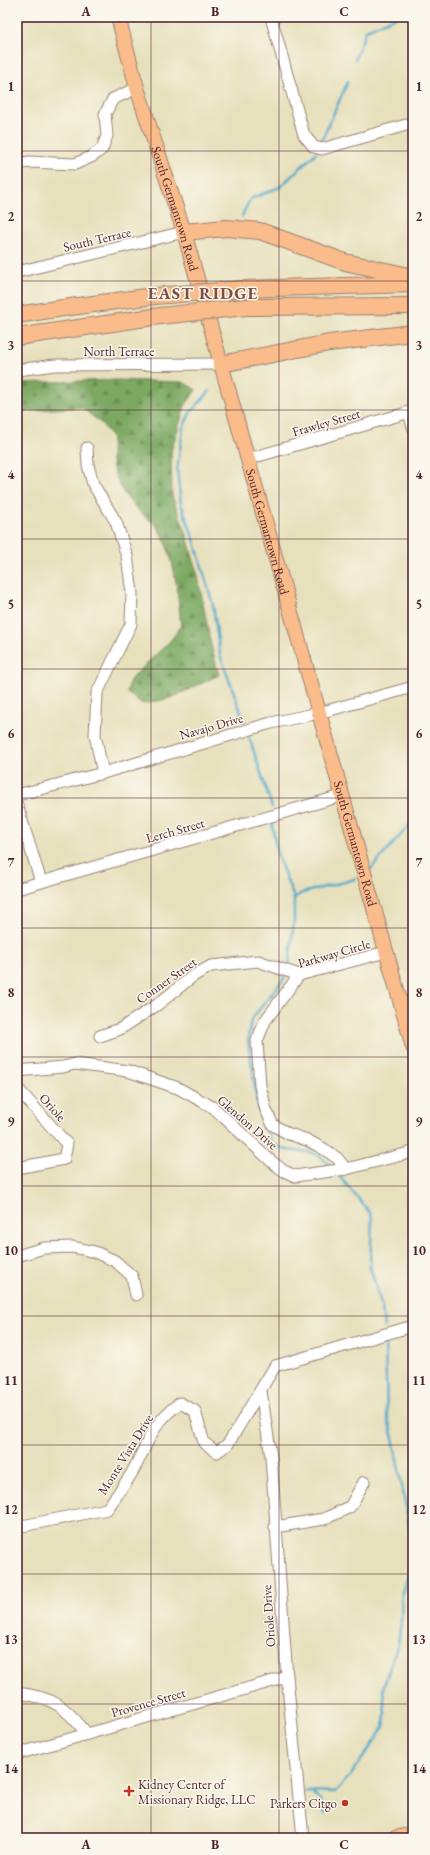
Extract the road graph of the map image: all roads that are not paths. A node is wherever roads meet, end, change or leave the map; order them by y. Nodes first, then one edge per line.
1 (118, 17) edge
2 (271, 17) edge
3 (137, 88) junction
4 (413, 123) edge
5 (17, 164) edge
6 (184, 232) junction
7 (17, 272) edge
8 (413, 277) edge
9 (413, 284) edge
10 (413, 306) edge
11 (17, 315) edge
12 (413, 333) edge
13 (17, 337) edge
14 (221, 364) junction
15 (17, 370) edge
16 (411, 411) edge
17 (413, 427) edge
18 (87, 448) dead end
19 (248, 459) junction
20 (413, 687) edge
21 (319, 713) junction
22 (103, 772) junction
23 (17, 795) edge
24 (341, 796) junction
25 (17, 805) edge
26 (41, 882) junction
27 (17, 889) edge
28 (386, 952) junction
29 (299, 975) junction
30 (100, 1036) dead end
31 (413, 1047) edge
32 (17, 1071) edge
33 (17, 1088) edge
34 (413, 1152) edge
35 (17, 1168) edge
36 (346, 1169) junction
37 (17, 1256) edge
38 (136, 1295) dead end
39 (413, 1326) edge
40 (261, 1391) junction
41 (364, 1482) dead end
42 (17, 1527) edge
43 (276, 1527) junction
44 (287, 1677) junction
45 (17, 1693) edge
46 (87, 1734) junction
47 (17, 1754) edge
48 (413, 1834) edge
49 (303, 1838) edge
50 (395, 1838) edge

1 - 3 main road, South Germantown Road
2 - 4 street
3 - 5 street
3 - 6 main road, South Germantown Road
6 - 7 street, South Terrace
6 - 8 highway
6 - 14 main road, South Germantown Road
9 - 11 highway, bridge
10 - 13 highway, bridge
12 - 14 highway
14 - 15 street, North Terrace
14 - 19 main road, South Germantown Road
16 - 17 street
16 - 19 street, Frawley Street
18 - 22 street
19 - 21 main road, South Germantown Road
20 - 21 street, Navajo Drive
21 - 22 street, Navajo Drive
21 - 24 main road, South Germantown Road
22 - 23 street, Navajo Drive
24 - 26 street, Lerch Street
24 - 28 main road, South Germantown Road
25 - 26 street
26 - 27 street, Lerch Street
28 - 29 street, Parkway Circle
28 - 31 main road, South Germantown Road
29 - 30 street, Conner Street
29 - 36 street, Parkway Circle
32 - 36 street, Glendon Drive
33 - 35 street, Oriole
34 - 36 street, Glendon Drive
37 - 38 street
39 - 40 street, Monte Vista Drive
40 - 42 street, Monte Vista Drive
40 - 43 street, Oriole Drive
41 - 43 street
43 - 44 street, Oriole Drive
44 - 46 street, Provence Street
44 - 49 street, Oriole Drive
45 - 46 street
46 - 47 street, Provence Street
48 - 50 main road

